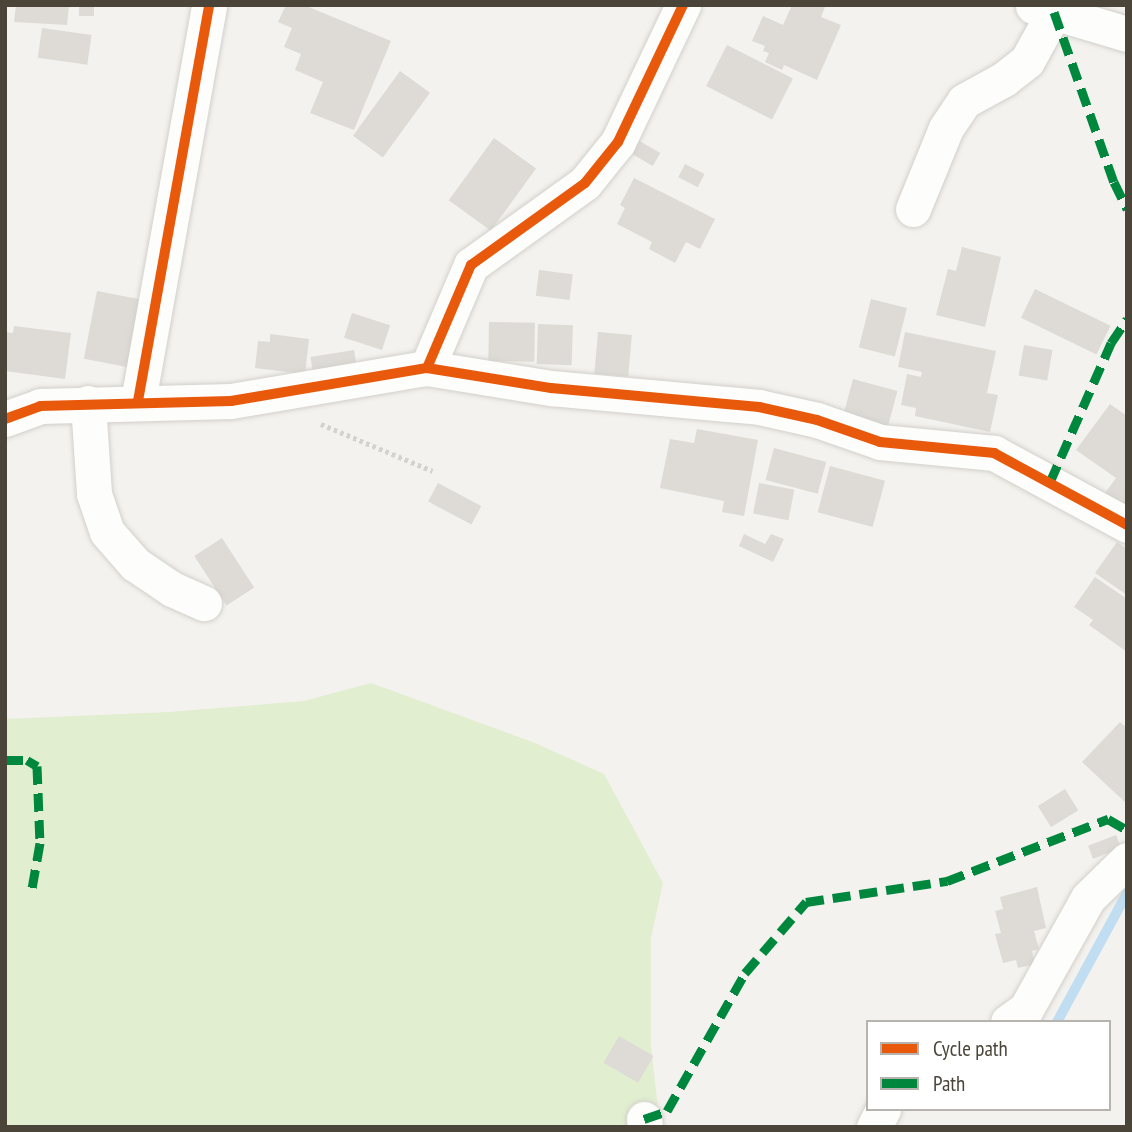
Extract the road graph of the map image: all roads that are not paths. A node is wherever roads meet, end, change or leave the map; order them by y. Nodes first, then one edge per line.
1 (209, 5) edge
2 (683, 5) edge
3 (1042, 8) edge
4 (1127, 34) edge
5 (913, 209) dead end
6 (427, 368) junction
7 (138, 401) junction
8 (88, 403) junction
9 (5, 419) edge
10 (1127, 525) edge
11 (204, 603) dead end
12 (1127, 860) edge
13 (1011, 1020) edge
14 (882, 1111) edge
15 (874, 1127) edge

1 - 7 street
2 - 6 street
3 - 4 street
3 - 5 street
6 - 7 street
6 - 10 street
7 - 8 street
8 - 9 street
8 - 11 street
12 - 13 street
14 - 15 street

